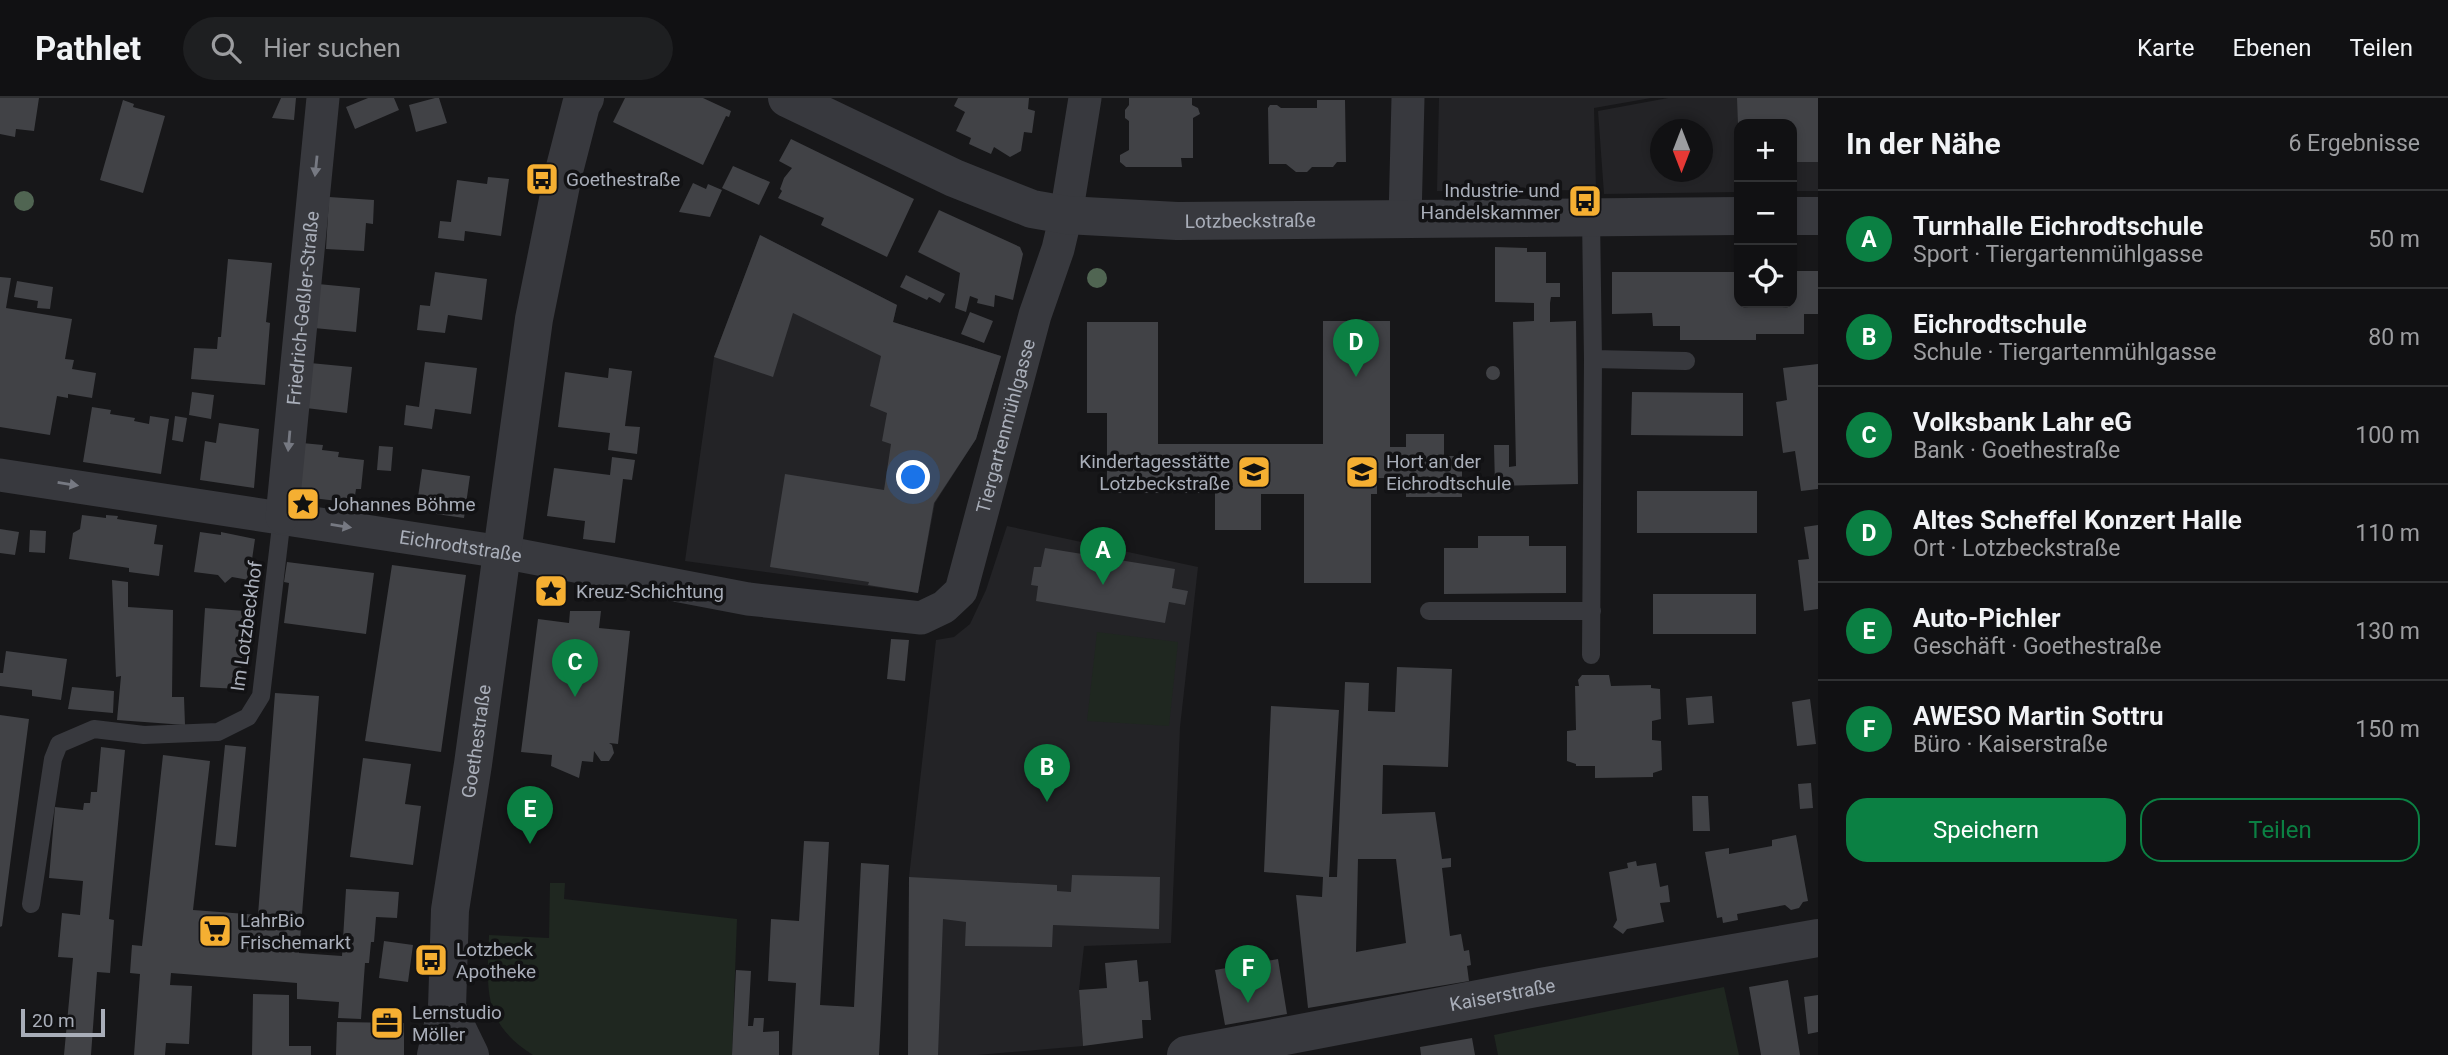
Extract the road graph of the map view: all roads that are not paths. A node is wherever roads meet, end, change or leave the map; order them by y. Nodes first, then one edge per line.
1 (323, 98) edge
2 (787, 98) edge
3 (1085, 98) edge
4 (1408, 98) edge
5 (582, 100) edge
6 (1066, 215) junction
7 (1734, 216) edge
8 (1797, 216) edge
9 (1818, 216) edge
10 (1591, 217) junction
11 (1405, 219) junction
12 (1592, 359) junction
13 (1686, 361) dead end
14 (0, 475) edge
15 (282, 517) junction
16 (502, 552) junction
17 (1429, 611) dead end
18 (1592, 611) junction
19 (921, 618) joint
20 (1591, 655) dead end
21 (31, 904) dead end
22 (1818, 938) edge
23 (447, 1008) junction
24 (436, 1055) edge
25 (470, 1055) edge
26 (1186, 1055) edge

1 -> 15 street, Friedrich-Geßler-Straße
2 - 6 street, Lotzbeckstraße
3 - 6 street, Tiergartenmühlgasse
4 - 11 street
5 - 16 street, Goethestraße
6 - 11 street, Lotzbeckstraße
6 - 19 street, Tiergartenmühlgasse
7 - 10 street, Lotzbeckstraße
8 - 9 street
10 - 11 street, Lotzbeckstraße
10 - 12 lane
12 - 13 lane
12 - 18 lane
14 -> 15 street, Eichrodtstraße
15 -> 16 street, Eichrodtstraße
15 - 21 lane, Im Lotzbeckhof
16 - 19 street, Eichrodtstraße
16 - 23 street, Goethestraße
17 - 18 lane
18 - 20 lane
22 - 26 street, Kaiserstraße
23 - 24 street, Goethestraße
23 - 25 street, Goethestraße

